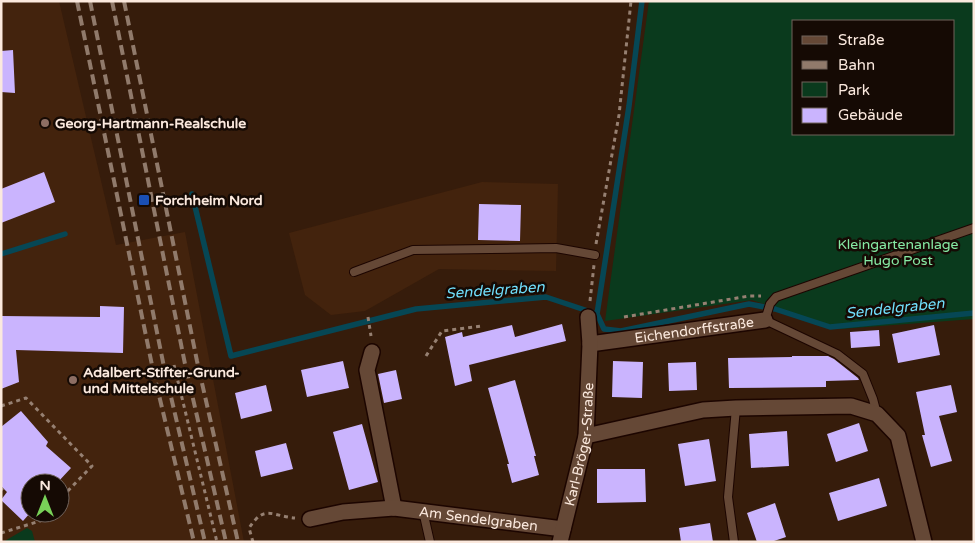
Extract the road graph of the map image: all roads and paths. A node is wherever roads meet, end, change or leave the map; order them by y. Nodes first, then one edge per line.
1 (631, 1) edge
2 (974, 228) edge
3 (595, 255) junction
4 (354, 272) dead end
5 (776, 297) junction
6 (589, 310) joint
7 (368, 317) dead end
8 (624, 317) dead end
9 (766, 317) junction
10 (482, 326) dead end
11 (371, 334) dead end
12 (590, 344) junction
13 (372, 352) dead end
14 (426, 356) dead end
15 (174, 365) dead end
16 (2, 406) edge
17 (736, 408) junction
18 (877, 414) junction
19 (586, 436) junction
20 (70, 489) edge
21 (394, 508) junction
22 (423, 510) junction
23 (310, 519) joint
24 (31, 523) edge
25 (1, 533) edge
26 (562, 535) edge
27 (217, 542) edge
28 (253, 542) edge
29 (430, 542) edge
30 (734, 542) edge
31 (924, 542) edge

1 - 3 path
2 - 5 lane
3 - 4 lane
3 - 6 path
5 - 8 path
5 - 9 lane
6 - 12 street, Karl-Bröger-Straße
7 - 11 path
9 - 12 street, Eichendorffstraße
9 - 18 lane, Eichendorffstraße
10 - 14 path
12 - 19 street, Karl-Bröger-Straße
13 - 21 street
15 - 27 path
16 - 20 path
17 - 18 street, Eichendorffstraße
17 - 19 street, Eichendorffstraße
17 - 30 lane
18 - 31 street, Eichendorffstraße
19 - 26 street, Karl-Bröger-Straße
21 - 22 street, Am Sendelgraben
21 - 23 street, Am Sendelgraben
22 - 26 street, Am Sendelgraben
22 - 29 lane
23 - 28 path
24 - 25 path

